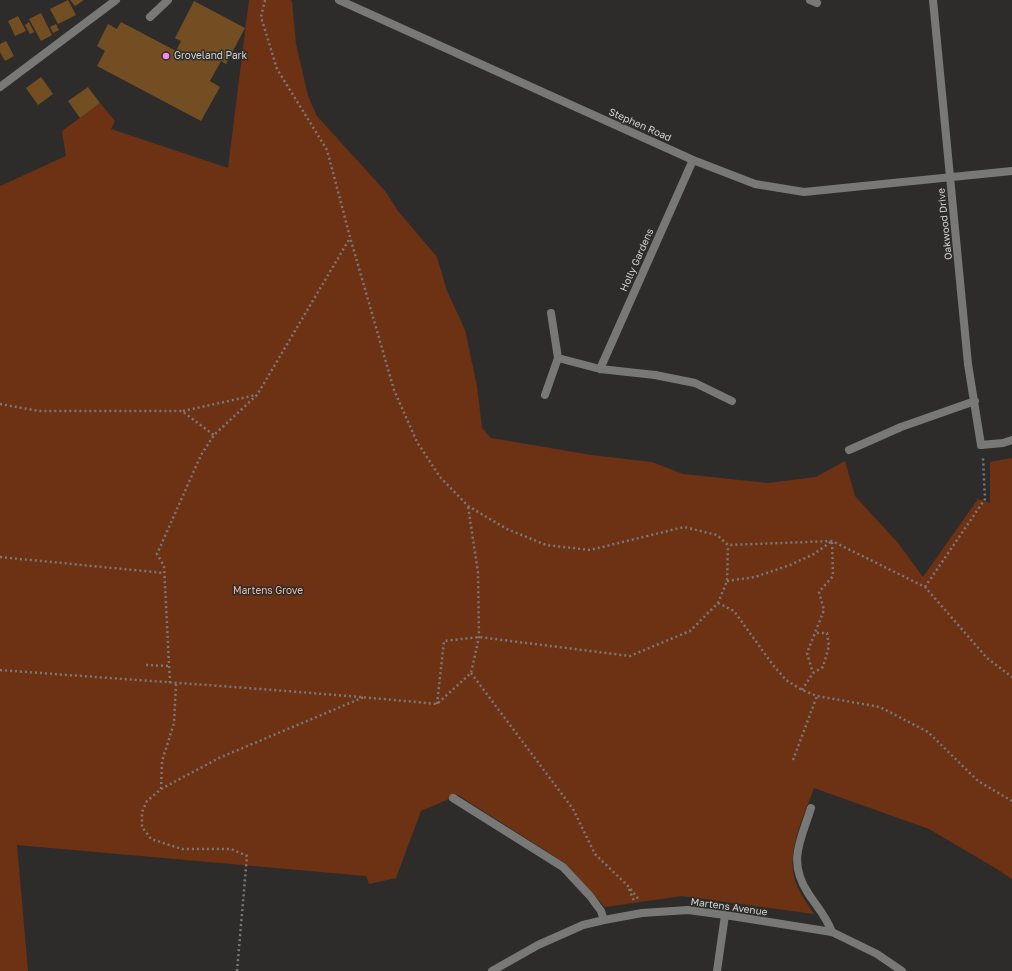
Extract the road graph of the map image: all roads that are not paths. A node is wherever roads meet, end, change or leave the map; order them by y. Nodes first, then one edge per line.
1 (116, 0) edge
2 (168, 0) edge
3 (339, 0) edge
4 (933, 0) edge
5 (150, 17) dead end
6 (0, 88) edge
7 (693, 160) junction
8 (1012, 171) edge
9 (950, 177) junction
10 (551, 313) dead end
11 (558, 358) junction
12 (600, 369) junction
13 (545, 395) dead end
14 (732, 401) dead end
15 (975, 401) junction
16 (1012, 440) edge
17 (850, 450) dead end
18 (453, 798) dead end
19 (811, 808) dead end
20 (724, 915) junction
21 (604, 920) junction
22 (832, 932) junction
23 (492, 971) edge
24 (717, 971) edge
25 (902, 971) edge

1 - 6 street
2 - 5 street
3 - 7 street, Stephen Road
4 - 9 street, Oakwood Drive
7 - 9 street, Stephen Road
7 - 12 street, Holly Gardens
8 - 9 street, Stephen Road
9 - 15 street, Oakwood Drive
10 - 11 street
11 - 12 street
11 - 13 street
12 - 14 street
15 - 16 street, Oakwood Drive
15 - 17 street
18 - 21 street
19 - 22 street
20 - 21 street, Martens Avenue
20 - 22 street, Martens Avenue
20 - 24 street
21 - 23 street, Martens Avenue
22 - 25 street, Martens Avenue

